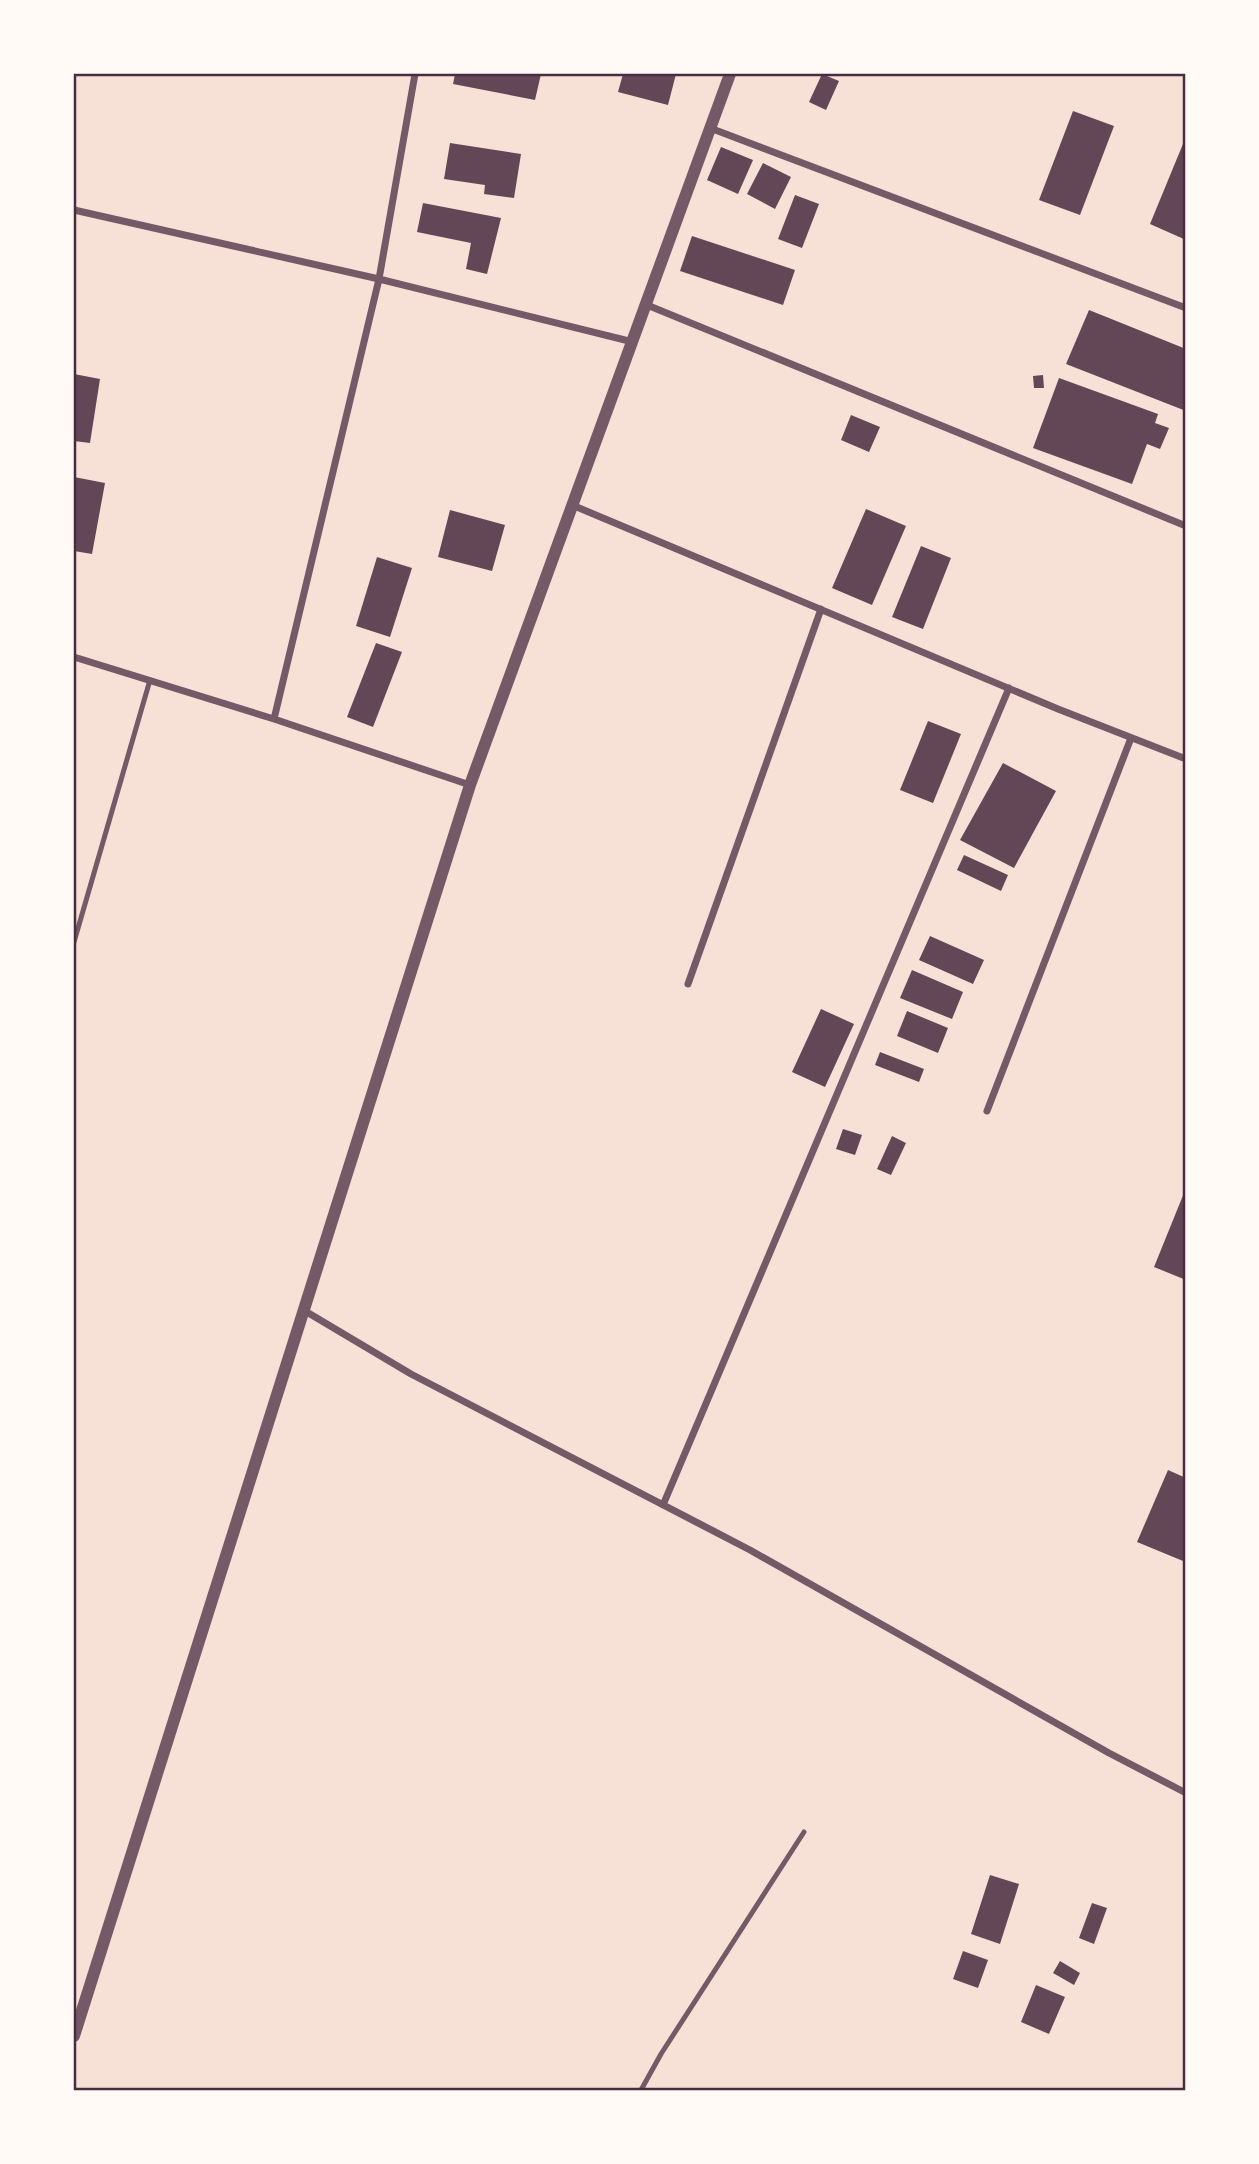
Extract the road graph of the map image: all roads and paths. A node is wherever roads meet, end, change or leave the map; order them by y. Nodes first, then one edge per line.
1 (415, 74) edge
2 (730, 74) edge
3 (710, 128) junction
4 (74, 210) edge
5 (379, 279) junction
6 (647, 305) junction
7 (1185, 308) edge
8 (633, 342) junction
9 (571, 504) junction
10 (1185, 526) edge
11 (821, 609) junction
12 (74, 657) edge
13 (150, 680) junction
14 (1009, 688) junction
15 (274, 719) junction
16 (1131, 738) junction
17 (1185, 759) edge
18 (470, 785) junction
19 (74, 942) edge
20 (688, 984) dead end
21 (987, 1111) dead end
22 (305, 1311) junction
23 (663, 1505) junction
24 (1185, 1793) edge
25 (804, 1832) dead end
26 (74, 2036) edge
27 (641, 2091) edge

1 - 5 street
2 - 3 street
3 - 6 street
3 - 7 street
4 - 5 street
5 - 8 street
5 - 15 street
6 - 8 street
6 - 10 street
8 - 9 street
9 - 11 street
9 - 18 street
11 - 14 street
11 - 20 street
12 - 13 street
13 - 15 street
13 - 19 lane
14 - 16 street
14 - 23 street
15 - 18 street
16 - 17 street
16 - 21 street
18 - 22 street
22 - 23 street
22 - 26 street
23 - 24 street
25 - 27 lane

